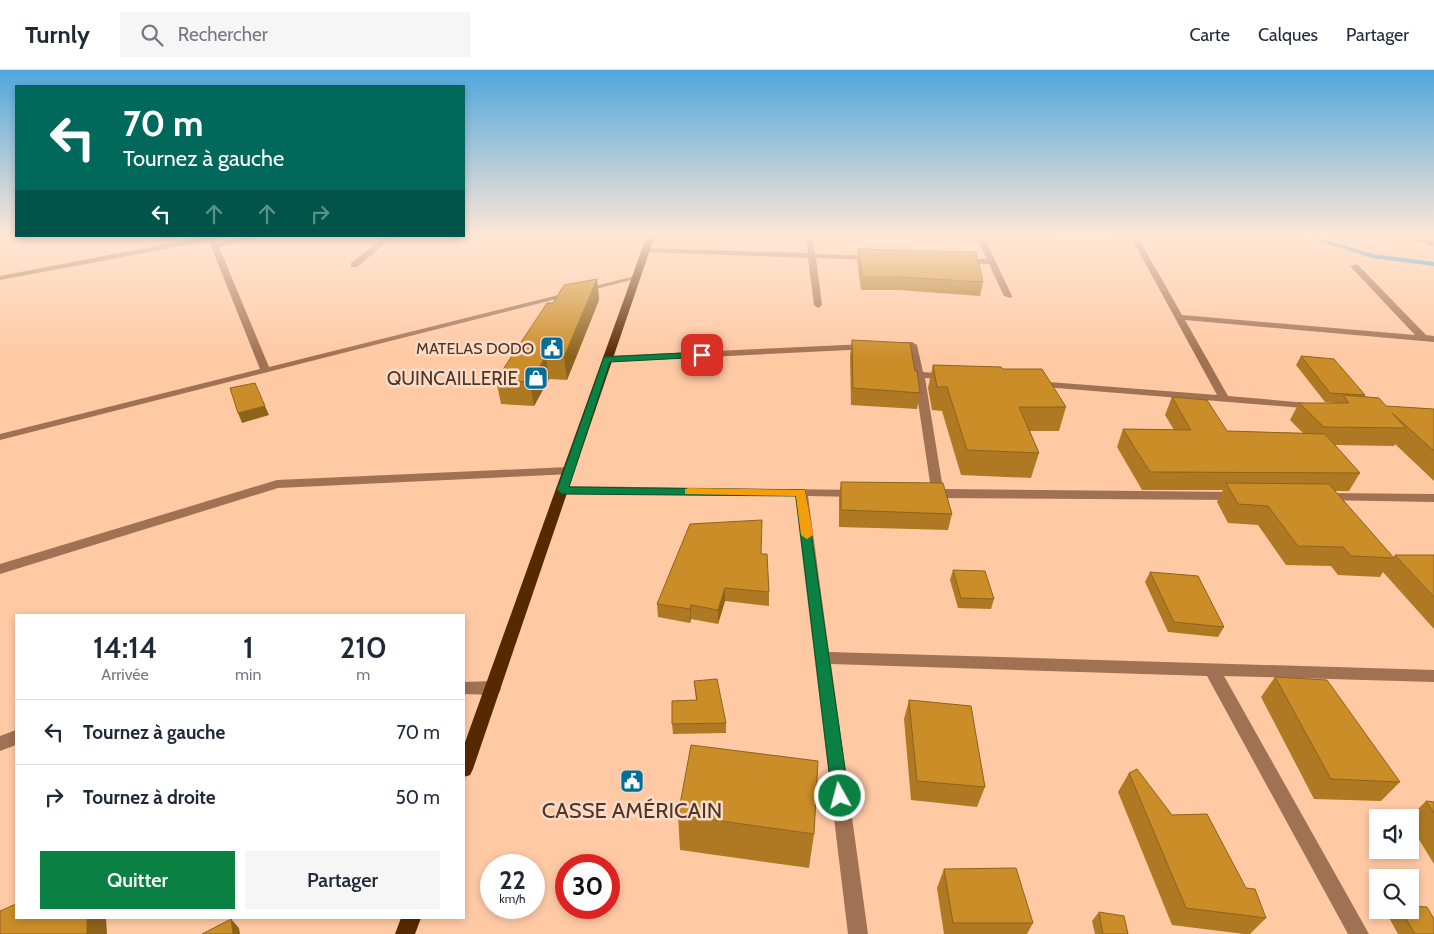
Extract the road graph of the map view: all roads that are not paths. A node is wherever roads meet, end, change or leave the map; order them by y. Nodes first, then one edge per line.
1 (15, 275) edge
2 (227, 275) edge
3 (814, 275) edge
4 (998, 275) edge
5 (1156, 275) edge
6 (1363, 275) edge
7 (0, 278) edge
8 (635, 278) joint
9 (1008, 296) dead end
10 (818, 305) dead end
11 (1179, 317) junction
12 (1424, 338) junction
13 (1434, 339) edge
14 (607, 359) junction
15 (266, 371) junction
16 (919, 375) junction
17 (958, 378) edge
18 (1027, 383) edge
19 (1224, 399) junction
20 (1329, 407) edge
21 (0, 437) edge
22 (0, 442) edge
23 (568, 472) junction
24 (562, 490) junction
25 (801, 492) junction
26 (870, 493) edge
27 (918, 493) edge
28 (938, 494) junction
29 (1246, 496) edge
30 (1315, 497) edge
31 (1434, 498) edge
32 (0, 569) edge
33 (822, 658) junction
34 (1212, 670) junction
35 (1434, 676) edge
36 (465, 688) edge
37 (492, 688) junction
38 (15, 737) edge
39 (0, 744) edge
40 (465, 767) edge
41 (411, 919) edge
42 (406, 934) edge
43 (858, 934) edge
44 (1359, 934) edge

1 - 7 street
2 - 15 street
3 - 10 street
4 - 9 street
5 - 11 street
6 - 12 street
8 - 14 main road
8 - 15 street
11 - 12 street
11 - 19 street
12 - 13 street
14 - 16 street
14 - 23 main road
15 - 21 street
16 - 17 street
16 - 28 street
18 - 19 street
19 - 20 street
21 - 22 street
23 - 24 main road
23 - 32 street
24 - 25 street
24 - 37 main road
25 - 26 street
25 - 33 street
27 - 28 street
28 - 29 street
30 - 31 street
33 - 34 street
33 - 43 street
34 - 35 street
34 - 44 street
36 - 37 street
37 - 40 main road
38 - 39 street
41 - 42 main road

